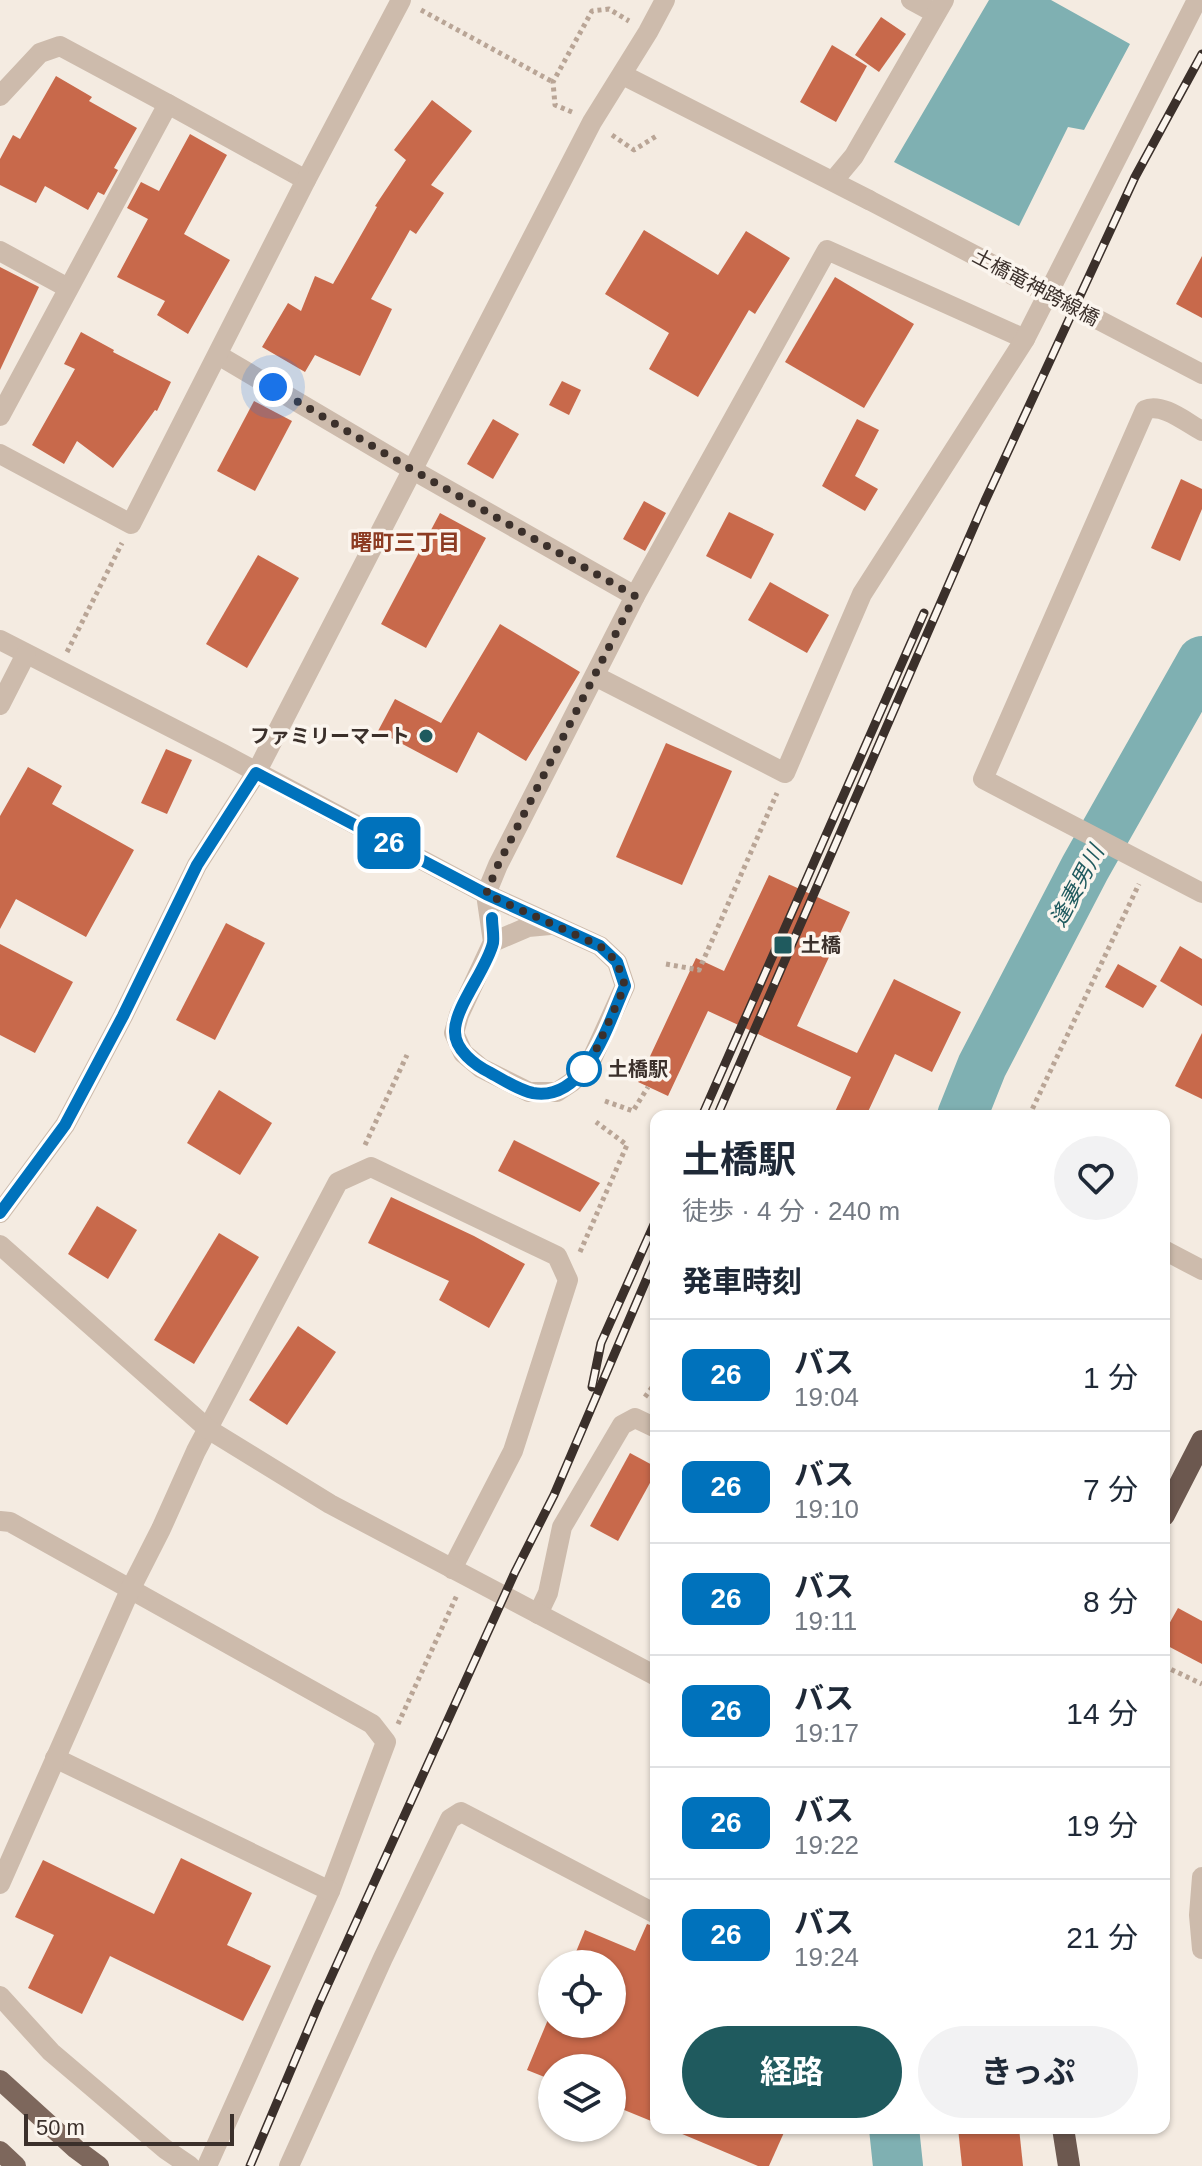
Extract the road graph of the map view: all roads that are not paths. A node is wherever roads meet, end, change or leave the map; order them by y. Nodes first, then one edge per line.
1 (665, 0) edge
2 (911, 0) edge
3 (1197, 0) edge
4 (409, 4) edge
5 (940, 7) edge
6 (623, 75) junction
7 (0, 96) edge
8 (168, 104) junction
9 (306, 180) junction
10 (834, 180) junction
11 (0, 251) edge
12 (68, 288) junction
13 (1025, 339) junction
14 (218, 355) junction
15 (1202, 374) edge
16 (0, 416) edge
17 (1202, 431) edge
18 (0, 454) edge
19 (411, 469) junction
20 (635, 596) junction
21 (0, 640) edge
22 (26, 654) junction
23 (595, 676) junction
24 (0, 705) edge
25 (256, 773) junction
26 (1202, 893) edge
27 (486, 894) junction
28 (553, 925) junction
29 (493, 942) junction
30 (0, 1213) edge
31 (0, 1245) edge
32 (1170, 1253) edge
33 (1202, 1270) edge
34 (650, 1425) edge
35 (208, 1429) junction
36 (1202, 1441) edge
37 (1170, 1503) edge
38 (0, 1521) edge
39 (452, 1569) junction
40 (130, 1590) junction
41 (538, 1614) junction
42 (650, 1673) edge
43 (55, 1758) junction
44 (1202, 1877) edge
45 (0, 1884) edge
46 (330, 1891) junction
47 (650, 1911) edge
48 (1202, 1949) edge
49 (0, 1996) edge
50 (0, 2080) edge
51 (1064, 2134) edge
52 (0, 2151) edge
53 (16, 2166) edge
54 (99, 2166) edge
55 (190, 2166) edge
56 (207, 2166) edge
57 (289, 2166) edge
58 (1069, 2166) edge

1 - 6 street
2 - 5 street
3 - 13 street
4 - 9 street
5 - 10 street
6 - 10 street, 土橋竜神跨線橋
6 - 19 street
7 - 8 street
8 - 9 street
8 - 12 street
9 - 14 street
10 - 15 street, 土橋竜神跨線橋, bridge
11 - 12 street
12 - 16 street
13 - 20 street
13 - 23 street
14 - 18 street
14 - 19 street
17 - 26 street
19 - 20 street
19 - 25 street
20 - 23 street
21 - 22 street
22 - 24 street
22 - 25 street
23 - 27 street
25 - 27 street
25 - 30 street
27 - 28 street
27 - 29 street
28 - 29 street
28 - 29 street
31 - 35 street
32 - 33 street
34 - 41 street
35 - 39 street
35 - 39 street
35 - 40 street
36 - 37 highway
38 - 40 street
39 - 41 street
40 - 43 street
40 - 46 street
41 - 42 street
43 - 45 street
43 - 46 street
44 - 48 street
46 - 56 street
47 - 57 street
49 - 55 street
50 - 54 main road
51 - 58 highway
52 - 53 main road

